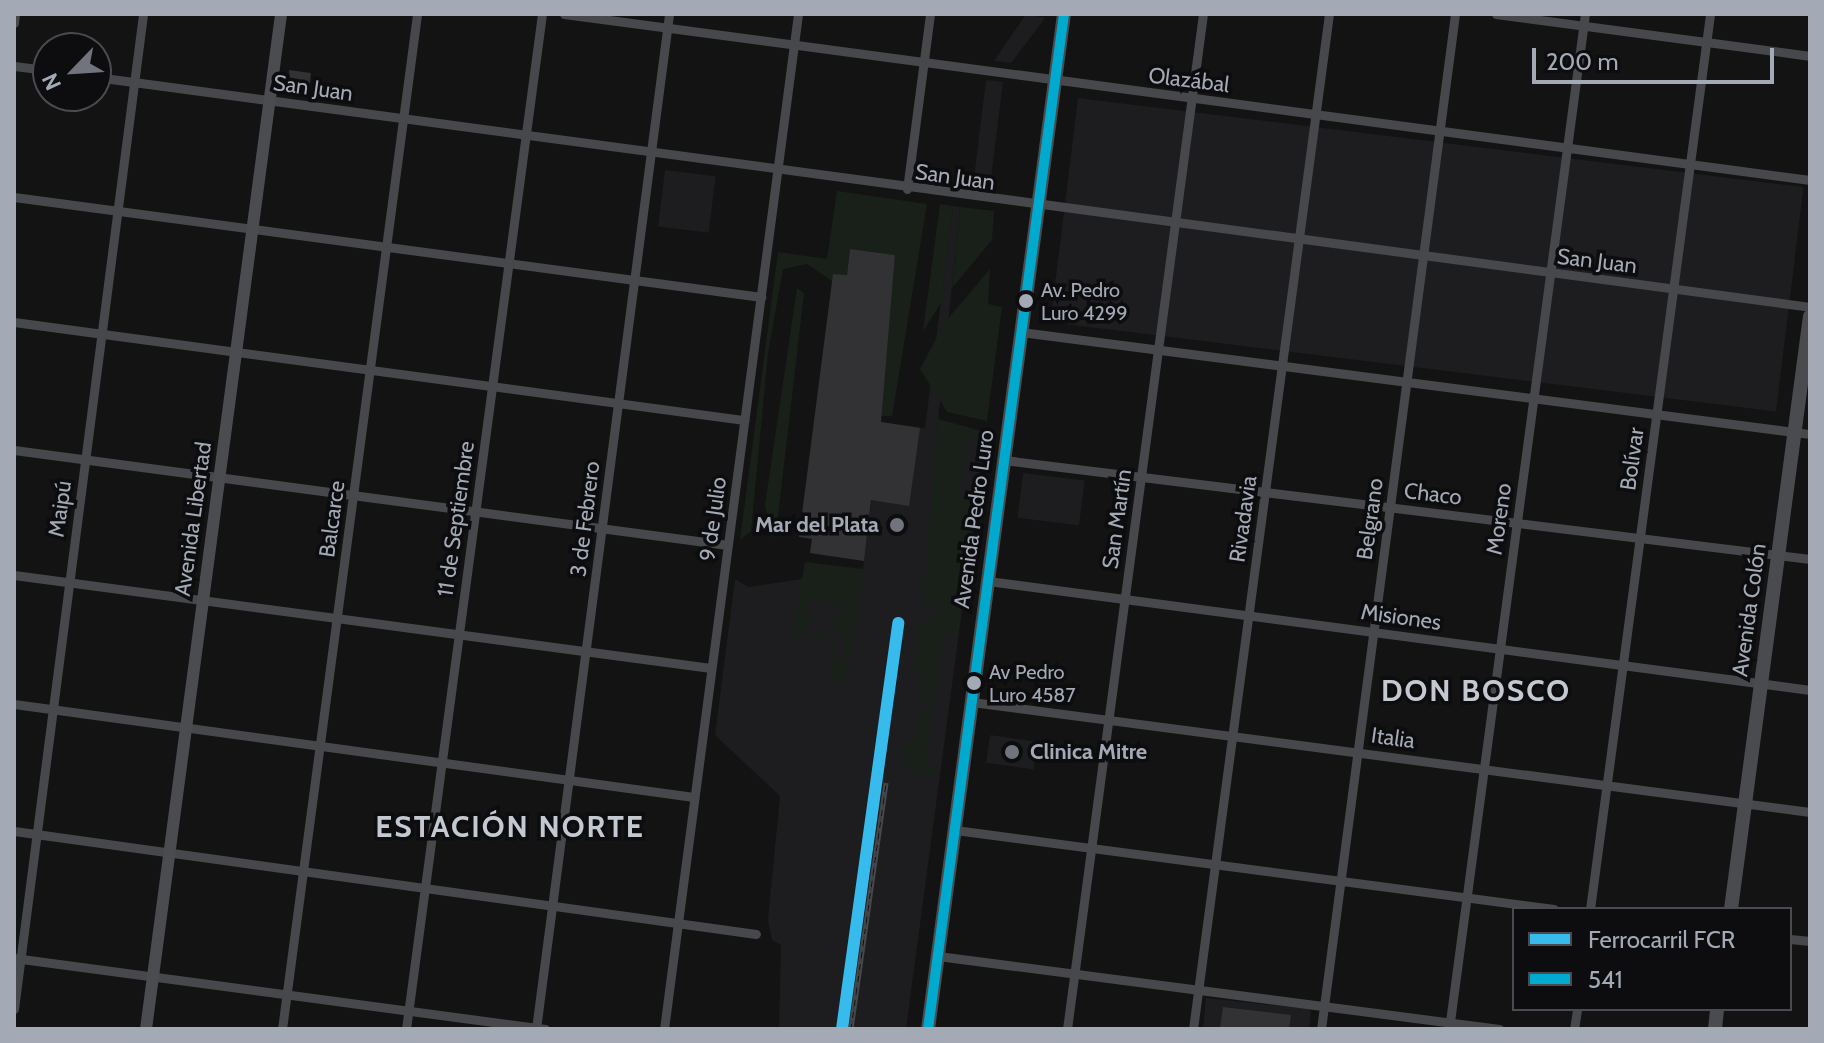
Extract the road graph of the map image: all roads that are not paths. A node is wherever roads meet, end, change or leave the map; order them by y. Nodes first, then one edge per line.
1 (15, 14) edge
2 (143, 14) edge
3 (281, 14) edge
4 (417, 14) edge
5 (542, 14) edge
6 (564, 14) edge
7 (669, 14) edge
8 (798, 14) edge
9 (930, 14) edge
10 (1064, 14) edge
11 (1203, 14) edge
12 (1329, 14) edge
13 (1455, 14) edge
14 (1496, 14) edge
15 (1585, 14) edge
16 (1710, 14) edge
17 (14, 23) edge
18 (1584, 26) junction
19 (668, 28) junction
20 (1707, 42) junction
21 (794, 45) junction
22 (1810, 56) edge
23 (923, 62) junction
24 (112, 79) edge
25 (1055, 81) junction
26 (134, 82) junction
27 (1192, 98) junction
28 (269, 100) junction
29 (1315, 114) junction
30 (403, 118) junction
31 (1439, 130) junction
32 (526, 134) junction
33 (1568, 148) junction
34 (651, 151) junction
35 (1690, 164) junction
36 (778, 170) junction
37 (1810, 180) edge
38 (907, 189) junction
39 (14, 197) edge
40 (1038, 206) junction
41 (117, 211) junction
42 (1175, 224) junction
43 (252, 229) junction
44 (1298, 240) junction
45 (386, 248) junction
46 (1423, 256) junction
47 (509, 265) junction
48 (1551, 273) junction
49 (634, 281) junction
50 (1673, 289) junction
51 (761, 297) junction
52 (1810, 307) edge
53 (1810, 316) edge
54 (14, 322) edge
55 (1021, 332) junction
56 (101, 334) junction
57 (1158, 348) junction
58 (236, 352) junction
59 (1281, 365) junction
60 (370, 370) junction
61 (1406, 381) junction
62 (492, 388) junction
63 (1534, 398) junction
64 (618, 404) junction
65 (1657, 415) junction
66 (744, 420) junction
67 (1794, 432) junction
68 (1810, 434) edge
69 (14, 450) edge
70 (84, 459) junction
71 (1004, 460) junction
72 (1141, 476) junction
73 (219, 477) junction
74 (1265, 492) junction
75 (353, 495) junction
76 (1390, 507) junction
77 (476, 512) junction
78 (1517, 523) junction
79 (601, 529) junction
80 (1640, 538) junction
81 (728, 545) junction
82 (1778, 555) junction
83 (1810, 559) edge
84 (14, 575) edge
85 (988, 581) junction
86 (68, 582) junction
87 (1125, 598) junction
88 (203, 600) junction
89 (1248, 615) junction
90 (337, 618) junction
91 (1373, 631) junction
92 (459, 634) junction
93 (1500, 648) junction
94 (585, 651) junction
95 (1623, 665) junction
96 (711, 668) junction
97 (1761, 683) junction
98 (1810, 690) edge
99 (972, 702) junction
100 (14, 704) edge
101 (52, 709) junction
102 (1109, 718) junction
103 (186, 728) junction
104 (1232, 735) junction
105 (320, 746) junction
106 (1357, 751) junction
107 (442, 763) junction
108 (1484, 768) junction
109 (569, 780) junction
110 (1607, 785) junction
111 (694, 797) junction
112 (1745, 803) junction
113 (1810, 812) edge
114 (955, 830) junction
115 (14, 831) edge
116 (35, 834) junction
117 (1091, 848) junction
118 (169, 852) junction
119 (1215, 864) junction
120 (303, 870) junction
121 (1340, 881) junction
122 (425, 888) junction
123 (1467, 898) junction
124 (552, 904) junction
125 (1538, 907) edge
126 (1590, 907) edge
127 (1731, 907) edge
128 (677, 923) junction
129 (756, 934) dead end
130 (938, 956) junction
131 (17, 959) edge
132 (1074, 974) junction
133 (153, 977) junction
134 (1198, 990) junction
135 (287, 995) junction
136 (1324, 1006) junction
137 (14, 1009) edge
138 (408, 1011) junction
139 (1449, 1026) edge
140 (146, 1029) edge
141 (282, 1029) edge
142 (406, 1029) edge
143 (539, 1029) edge
144 (664, 1029) edge
145 (928, 1029) edge
146 (1067, 1029) edge
147 (1193, 1029) edge
148 (1321, 1029) edge
149 (1499, 1029) edge

1 - 17 street
2 - 26 street, Maipú
3 - 28 main road, Avenida Libertad
4 - 30 street, Balcarce
5 - 32 street, 11 de Septiembre
6 - 19 street, Olazábal
7 - 19 street, 3 de Febrero
8 - 21 street, 9 de Julio
9 - 23 street
10 - 25 main road, Avenida Pedro Luro
11 - 27 street, San Martín
12 - 29 street, Rivadavia
13 - 31 street, Belgrano
14 - 18 street
15 - 18 street, Moreno
16 - 20 street, Bolívar
18 - 20 street
18 - 33 street, Moreno
19 - 21 street, Olazábal
19 - 34 street, 3 de Febrero
20 - 22 street
20 - 35 street, Bolívar
21 - 23 street, Olazábal
21 - 36 street, 9 de Julio
23 - 25 street, Olazábal
23 - 38 street
24 - 26 street, San Juan
25 - 27 street, Olazábal
25 - 40 main road, Avenida Pedro Luro
26 - 28 street, San Juan
26 - 41 street, Maipú
27 - 29 street, Olazábal
27 - 42 street, San Martín
28 - 30 street, San Juan
28 - 43 main road, Avenida Libertad
29 - 31 street, Olazábal
29 - 44 street, Rivadavia
30 - 32 street, San Juan
30 - 45 street, Balcarce
31 - 33 street, Olazábal
31 - 46 street, Belgrano
32 - 34 street, San Juan
32 - 47 street, 11 de Septiembre
33 - 35 street, Olazábal
33 - 48 street, Moreno
34 - 36 street, San Juan
34 - 49 street, 3 de Febrero
35 - 37 street, Olazábal
35 - 50 street, Bolívar
36 - 38 street, San Juan
36 - 51 street, 9 de Julio
38 - 40 street, San Juan
39 - 41 street
40 - 42 street, San Juan
40 - 55 main road, Avenida Pedro Luro
41 - 43 street
41 - 56 street, Maipú
42 - 44 street, San Juan
42 - 57 street, San Martín
43 - 45 street
43 - 58 main road, Avenida Libertad
44 - 46 street, San Juan
44 - 59 street, Rivadavia
45 - 47 street
45 - 60 street, Balcarce
46 - 48 street, San Juan
46 - 61 street, Belgrano
47 - 49 street
47 - 62 street, 11 de Septiembre
48 - 50 street, San Juan
48 - 63 street, Moreno
49 - 51 street
49 - 64 street, 3 de Febrero
50 - 52 street, San Juan
50 - 65 street, Bolívar
51 - 66 street, 9 de Julio
53 - 67 main road, Avenida Colón
54 - 56 street
55 - 57 street
55 - 71 main road, Avenida Pedro Luro
56 - 58 street
56 - 70 street, Maipú
57 - 59 street
57 - 72 street, San Martín
58 - 60 street
58 - 73 main road, Avenida Libertad
59 - 61 street
59 - 74 street, Rivadavia
60 - 62 street
60 - 75 street, Balcarce
61 - 63 street
61 - 76 street, Belgrano
62 - 64 street
62 - 77 street, 11 de Septiembre
63 - 65 street
63 - 78 street, Moreno
64 - 66 street
64 - 79 street, 3 de Febrero
65 - 67 street
65 - 80 street, Bolívar
66 - 81 street, 9 de Julio
67 - 68 street
67 - 82 main road, Avenida Colón
69 - 70 street
70 - 73 street
70 - 86 street, Maipú
71 - 72 street, Chaco
71 - 85 main road, Avenida Pedro Luro
72 - 74 street, Chaco
72 - 87 street, San Martín
73 - 75 street
73 - 88 main road, Avenida Libertad
74 - 76 street, Chaco
74 - 89 street, Rivadavia
75 - 77 street
75 - 90 street, Balcarce
76 - 78 street, Chaco
76 - 91 street, Belgrano
77 - 79 street
77 - 92 street, 11 de Septiembre
78 - 80 street, Chaco
78 - 93 street, Moreno
79 - 81 street
79 - 94 street, 3 de Febrero
80 - 82 street, Chaco
80 - 95 street, Bolívar
81 - 96 street, 9 de Julio
82 - 83 street, Chaco
82 - 97 main road, Avenida Colón
84 - 86 street
85 - 87 street, Misiones
85 - 99 main road, Avenida Pedro Luro
86 - 88 street
86 - 101 street, Maipú
87 - 89 street, Misiones
87 - 102 street, San Martín
88 - 90 street
88 - 103 main road, Avenida Libertad
89 - 91 street, Misiones
89 - 104 street, Rivadavia
90 - 92 street
90 - 105 street, Balcarce
91 - 93 street, Misiones
91 - 106 street, Belgrano
92 - 94 street
92 - 107 street, 11 de Septiembre
93 - 95 street, Misiones
93 - 108 street, Moreno
94 - 96 street
94 - 109 street, 3 de Febrero
95 - 97 street, Misiones
95 - 110 street, Bolívar
96 - 111 street, 9 de Julio
97 - 98 street, Misiones
97 - 112 main road, Avenida Colón
99 - 102 street, Italia
99 - 114 main road, Avenida Pedro Luro
100 - 101 street
101 - 103 street
101 - 116 street, Maipú
102 - 104 street, Italia
102 - 117 street, San Martín
103 - 105 street
103 - 118 main road, Avenida Libertad
104 - 106 street, Italia
104 - 119 street, Rivadavia
105 - 107 street
105 - 120 street, Balcarce
106 - 108 street, Italia
106 - 121 street, Belgrano
107 - 109 street
107 - 122 street, 11 de Septiembre
108 - 110 street, Italia
108 - 123 street, Moreno
109 - 111 street
109 - 124 street, 3 de Febrero
110 - 112 street, Italia
110 - 126 street, Bolívar
111 - 128 street, 9 de Julio
112 - 113 street, Italia
112 - 127 main road, Avenida Colón
114 - 117 street
114 - 130 main road, Avenida Pedro Luro
115 - 116 street
116 - 118 street
116 - 131 street, Maipú
117 - 119 street
117 - 132 street, San Martín
118 - 120 street
118 - 133 main road, Avenida Libertad
119 - 121 street
119 - 134 street, Rivadavia
120 - 122 street
120 - 135 street, Balcarce
121 - 123 street
121 - 136 street, Belgrano
122 - 124 street
122 - 138 street, 11 de Septiembre
123 - 125 street
123 - 139 street, Moreno
124 - 128 street
124 - 143 street, 3 de Febrero
128 - 129 street
128 - 144 street, 9 de Julio
130 - 132 street
130 - 145 main road, Avenida Pedro Luro
131 - 133 street
131 - 137 street, Maipú
132 - 134 street
132 - 146 street, San Martín
133 - 135 street
133 - 140 main road, Avenida Libertad
134 - 136 street
134 - 147 street, Rivadavia
135 - 138 street
135 - 141 street, Balcarce
136 - 139 street
136 - 148 street, Belgrano
138 - 142 street, 11 de Septiembre
138 - 143 street
139 - 149 street

